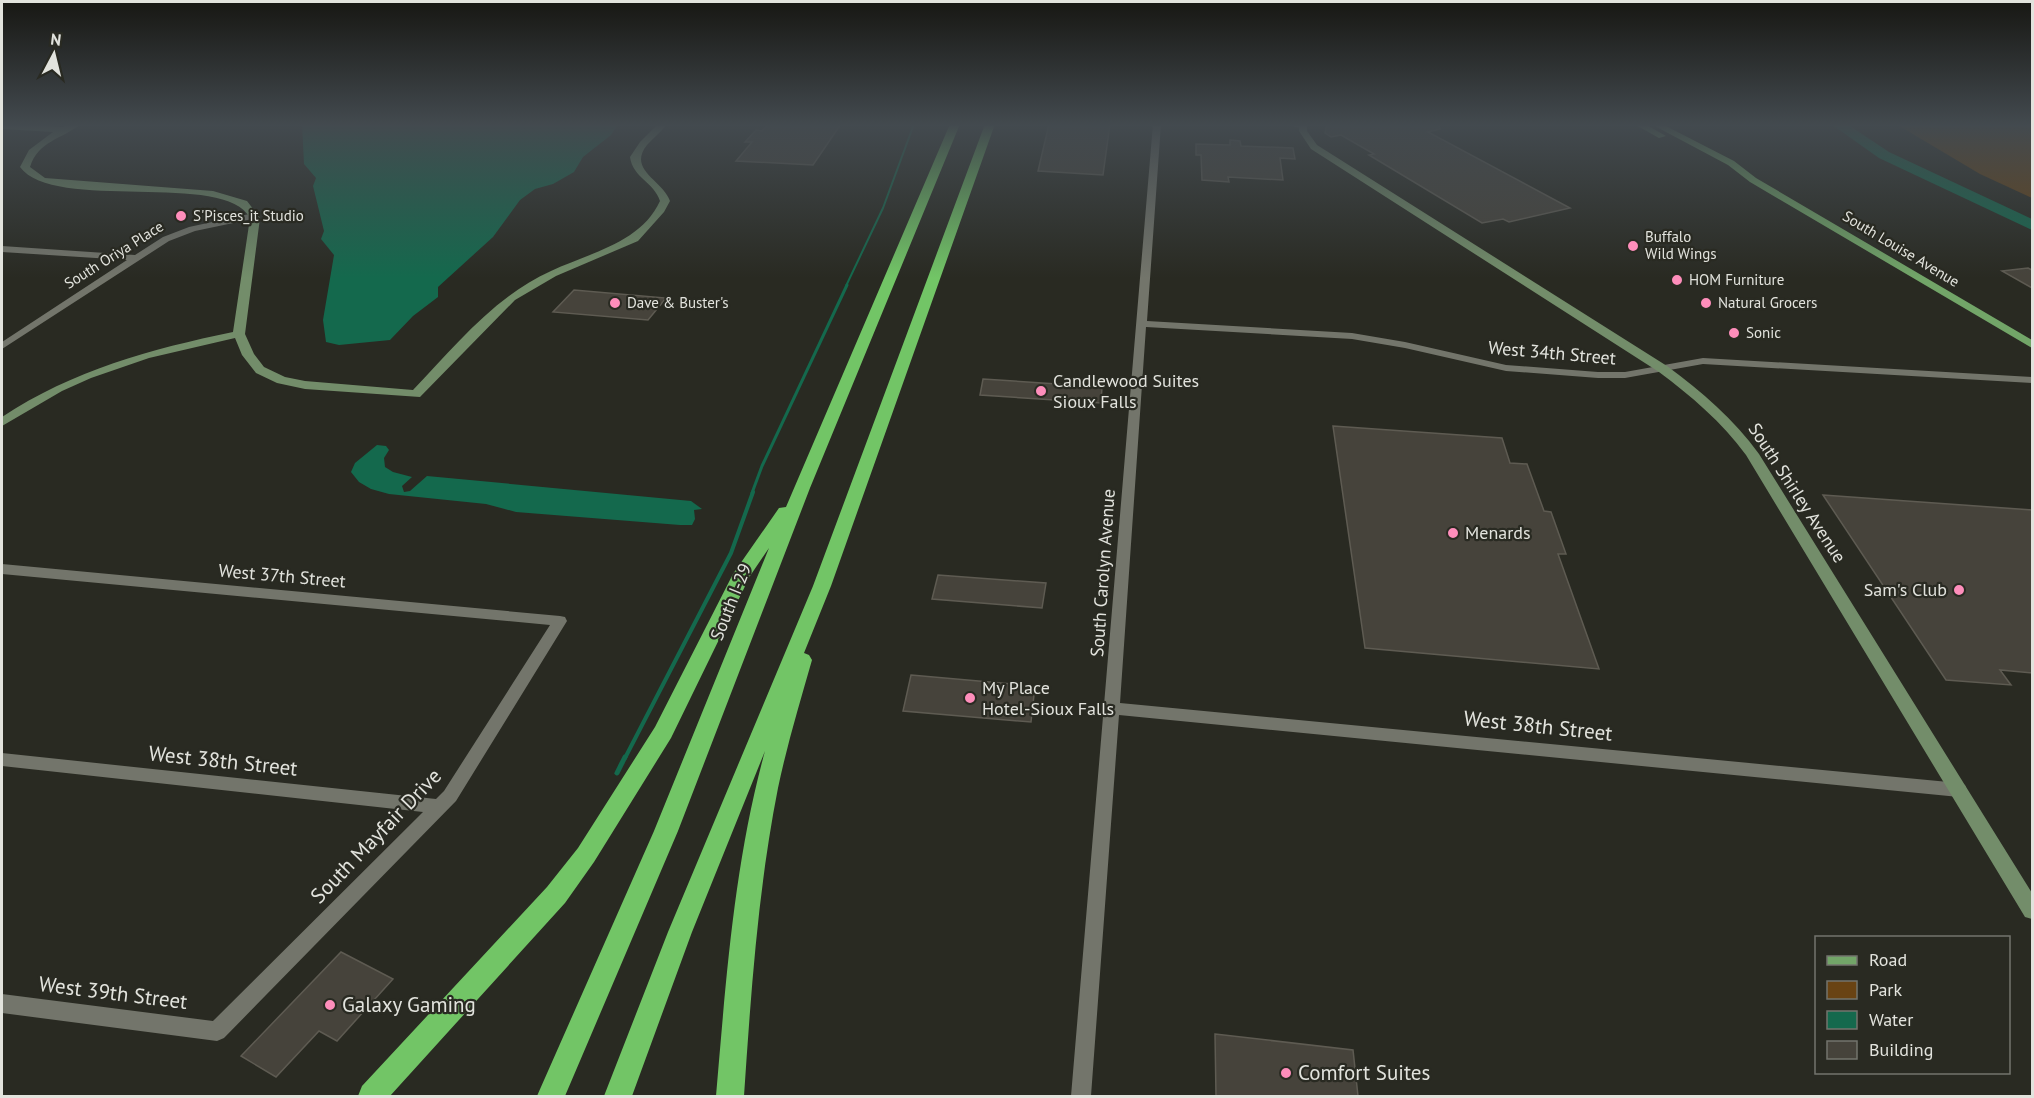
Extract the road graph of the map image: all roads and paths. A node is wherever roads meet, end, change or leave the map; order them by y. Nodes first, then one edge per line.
1 (31, 175) edge
2 (642, 175) edge
3 (934, 175) edge
4 (971, 175) edge
5 (1153, 175) edge
6 (1358, 175) edge
7 (1743, 175) edge
8 (1746, 175) edge
9 (1753, 180) junction
10 (254, 216) junction
11 (2, 249) edge
12 (135, 258) junction
13 (1142, 324) junction
14 (239, 334) junction
15 (2032, 345) edge
16 (2, 346) edge
17 (1663, 369) junction
18 (2032, 380) edge
19 (2, 422) edge
20 (802, 488) junction
21 (2, 569) edge
22 (822, 586) junction
23 (560, 621) joint
24 (1112, 708) junction
25 (2, 759) edge
26 (1959, 790) junction
27 (439, 807) junction
28 (2032, 910) edge
29 (2, 1004) edge
30 (218, 1031) joint
31 (372, 1096) edge
32 (550, 1096) edge
33 (618, 1096) edge
34 (730, 1096) edge
35 (1081, 1096) edge

1 - 10 street
2 - 14 street
3 - 20 highway, South I-29
4 - 22 highway
5 - 13 street, South Carolyn Avenue
6 - 17 street, South Shirley Avenue
7 - 9 main road, South Louise Avenue
8 - 9 main road, South Louise Avenue
9 - 15 main road, South Louise Avenue
10 - 12 street, South Oriya Place
10 - 14 street
11 - 12 street
12 - 16 street, South Oriya Place
13 - 17 street, West 34th Street
13 - 24 street, South Carolyn Avenue
14 - 19 street
17 - 18 street, West 34th Street
17 - 26 street, South Shirley Avenue
20 - 31 highway
20 - 32 highway, South I-29
21 - 23 street, West 37th Street
22 - 33 highway
22 - 34 highway
23 - 27 street, South Mayfair Drive
24 - 26 street, West 38th Street
24 - 35 street, South Carolyn Avenue
25 - 27 street, West 38th Street
26 - 28 street, South Shirley Avenue
27 - 30 street, South Mayfair Drive
29 - 30 street, West 39th Street

